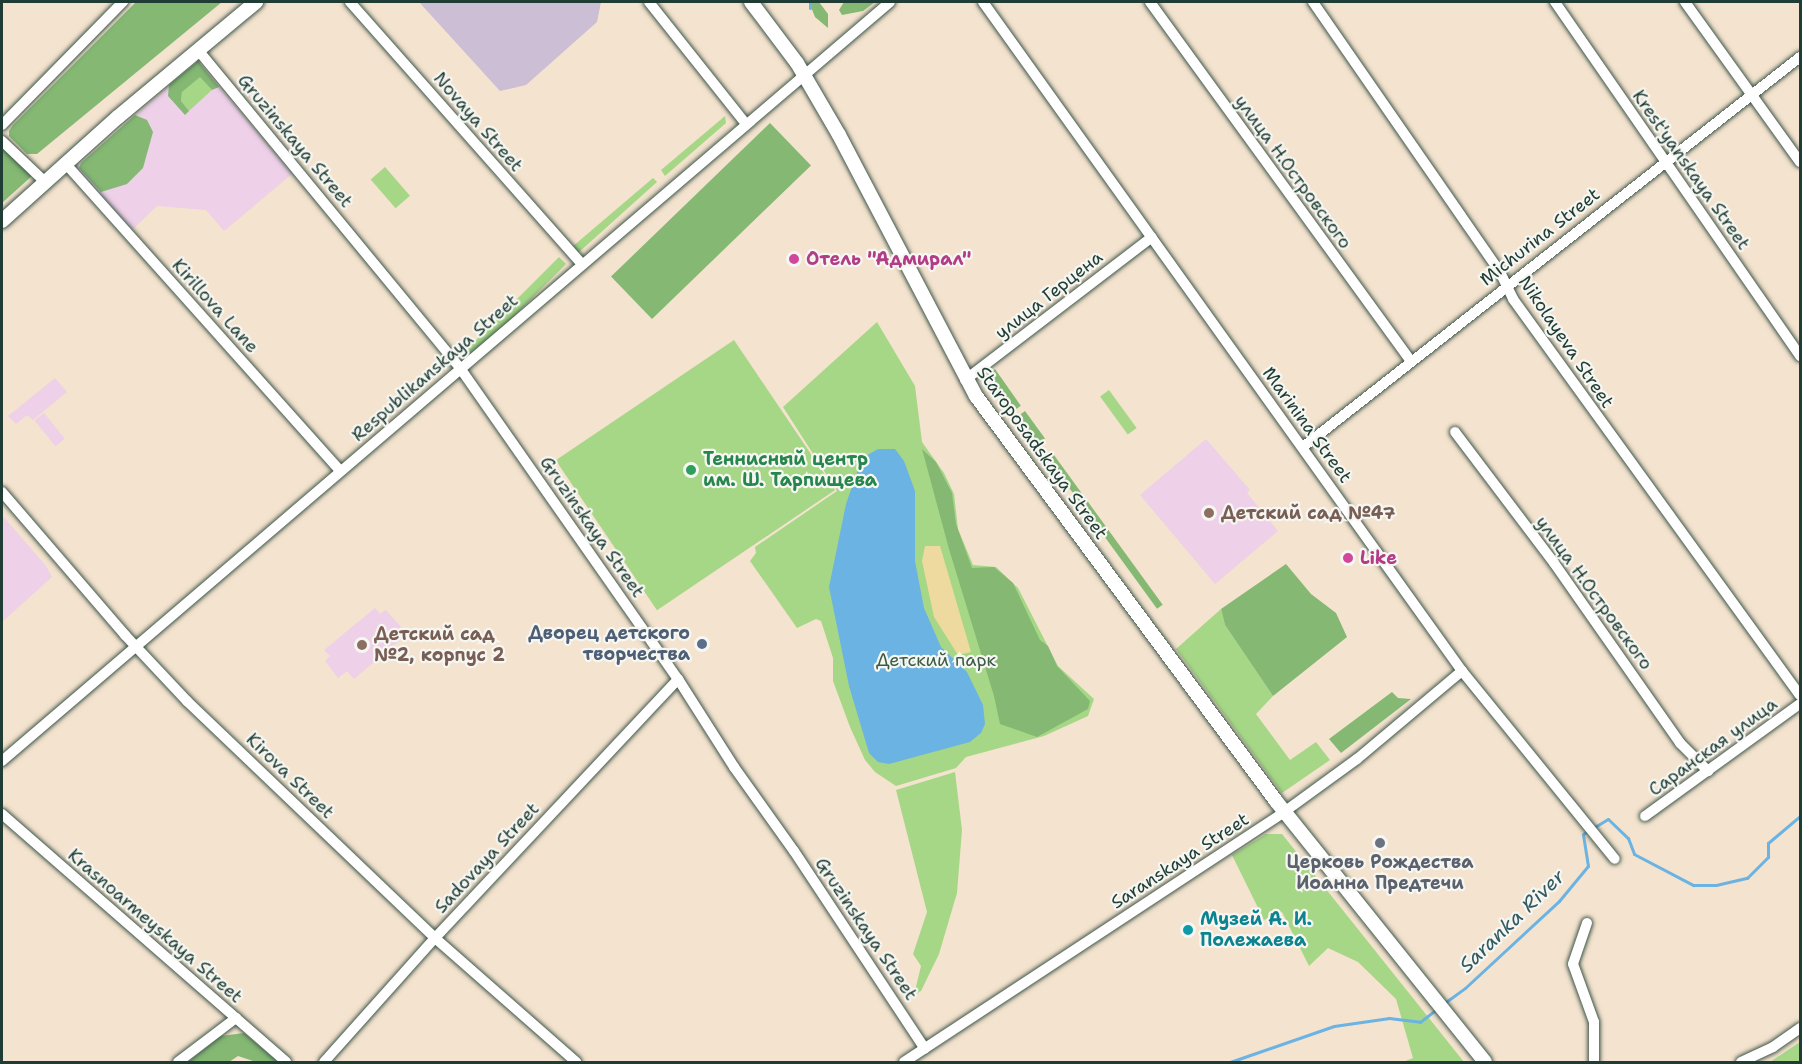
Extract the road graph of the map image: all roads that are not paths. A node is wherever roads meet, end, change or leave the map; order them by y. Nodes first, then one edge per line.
1 (123, 2) edge
2 (256, 2) edge
3 (350, 2) edge
4 (649, 2) edge
5 (751, 2) edge
6 (890, 2) edge
7 (983, 2) edge
8 (1150, 2) edge
9 (1313, 2) edge
10 (1555, 2) edge
11 (1685, 2) edge
12 (198, 50) junction
13 (1800, 57) edge
14 (804, 74) junction
15 (1751, 95) junction
16 (746, 124) junction
17 (2, 125) edge
18 (2, 141) edge
19 (1664, 161) junction
20 (1800, 162) edge
21 (65, 163) junction
22 (45, 182) junction
23 (2, 221) edge
24 (1152, 237) junction
25 (582, 264) junction
26 (1506, 285) junction
27 (1800, 356) edge
28 (1411, 361) junction
29 (460, 368) junction
30 (965, 380) junction
31 (1455, 432) dead end
32 (1303, 447) junction
33 (340, 471) junction
34 (2, 492) edge
35 (135, 646) junction
36 (1462, 671) junction
37 (678, 679) junction
38 (1800, 694) edge
39 (1800, 704) edge
40 (2, 761) edge
41 (1708, 771) junction
42 (1284, 812) junction
43 (2, 814) edge
44 (1645, 816) dead end
45 (1616, 859) dead end
46 (1587, 923) dead end
47 (435, 938) junction
48 (236, 1018) junction
49 (1800, 1028) edge
50 (925, 1048) junction
51 (178, 1062) edge
52 (286, 1062) edge
53 (324, 1062) edge
54 (576, 1062) edge
55 (904, 1062) edge
56 (1485, 1062) edge
57 (1594, 1062) edge
58 (1742, 1062) edge

1 - 17 street
2 - 12 main road
3 - 25 street, Novaya Street
4 - 16 street
5 - 14 main road, Staroposadskaya Street
6 - 14 street, Respublikanskaya Street
7 - 24 street, Marinina Street
8 - 28 street, улица Н.Островского
9 - 26 street, Nikolayeva Street
10 - 19 street, Krest'yanskaya Street
11 - 15 street
12 - 21 main road
12 - 29 street, Gruzinskaya Street
13 - 15 street, Michurina Street
14 - 16 street, Respublikanskaya Street
14 - 30 main road, Staroposadskaya Street
15 - 19 street, Michurina Street
15 - 20 street
16 - 25 street, Respublikanskaya Street
18 - 22 street
19 - 26 street, Michurina Street
19 - 27 street, Krest'yanskaya Street
21 - 22 main road
21 - 33 street, Kirillova Lane
22 - 23 main road
24 - 30 street, улица Герцена
24 - 32 street, Marinina Street
25 - 29 street, Respublikanskaya Street
26 - 28 street, Michurina Street
26 - 38 street, Nikolayeva Street
28 - 32 street, Michurina Street
29 - 33 street, Respublikanskaya Street
29 - 37 street, Gruzinskaya Street
30 - 42 main road, Staroposadskaya Street
31 - 41 street, улица Н.Островского
32 - 36 street, Marinina Street
33 - 35 street, Respublikanskaya Street
34 - 35 street, Kirova Street
35 - 40 street, Respublikanskaya Street
35 - 47 street, Kirova Street
36 - 42 street, Saranskaya Street
36 - 45 street, Marinina Street
37 - 47 street, Sadovaya Street
37 - 50 street, Gruzinskaya Street
39 - 41 street, Саранская улица
41 - 44 street, Саранская улица
42 - 50 street, Saranskaya Street
42 - 56 main road, Staroposadskaya Street
43 - 48 street, Krasnoarmeyskaya Street
46 - 57 street
47 - 53 street, Sadovaya Street
47 - 54 street, Kirova Street
48 - 51 street
48 - 52 street, Krasnoarmeyskaya Street
49 - 58 street
50 - 55 street, Saranskaya Street

